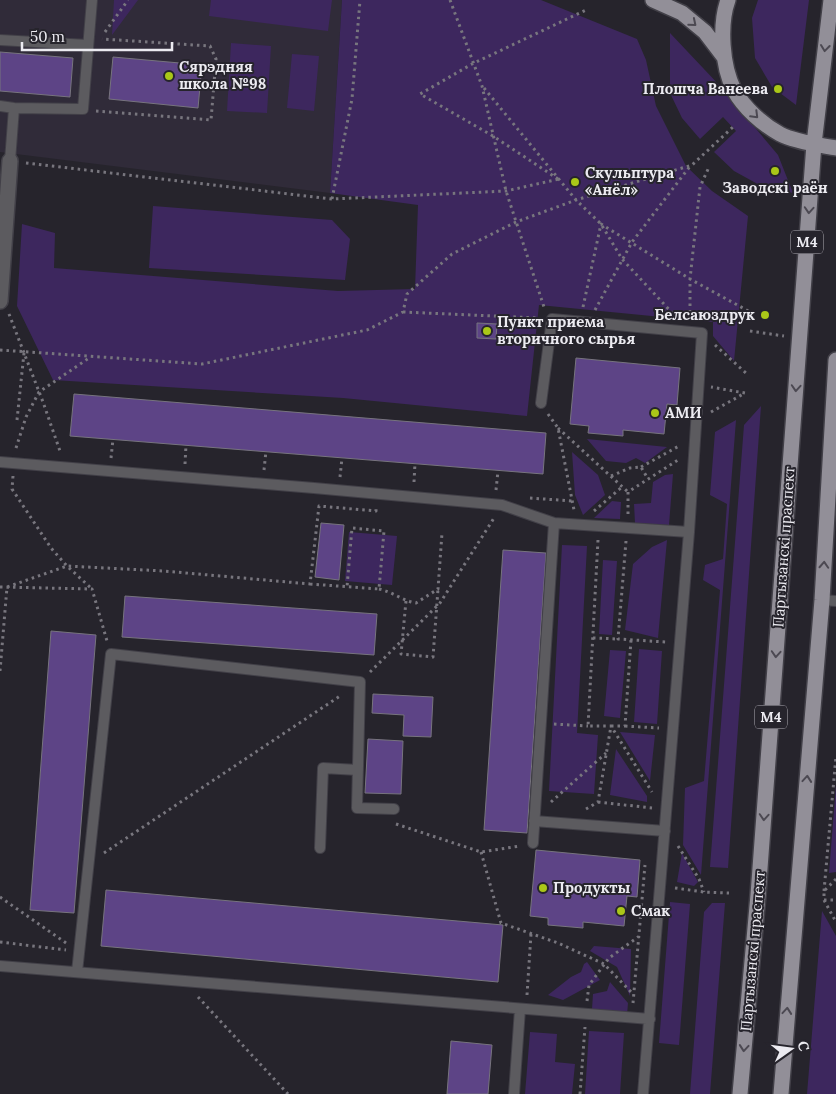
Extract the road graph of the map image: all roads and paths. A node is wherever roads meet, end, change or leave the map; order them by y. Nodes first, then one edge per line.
1 (92, 0) edge
2 (128, 0) edge
3 (360, 0) edge
4 (450, 0) edge
5 (653, 0) edge
6 (728, 0) edge
7 (831, 0) edge
8 (586, 10) dead end
9 (0, 40) edge
10 (88, 45) junction
11 (724, 58) junction
12 (472, 64) junction
13 (482, 86) junction
14 (0, 106) edge
15 (14, 108) junction
16 (83, 110) junction
17 (733, 127) dead end
18 (492, 136) junction
19 (814, 144) junction
20 (836, 148) edge
21 (10, 161) junction
22 (692, 165) junction
23 (709, 167) dead end
24 (559, 179) junction
25 (506, 191) junction
26 (332, 199) junction
27 (576, 200) junction
28 (516, 222) junction
29 (601, 224) junction
30 (632, 242) junction
31 (622, 259) junction
32 (690, 279) junction
33 (0, 294) edge
34 (0, 301) edge
35 (403, 312) junction
36 (752, 313) dead end
37 (552, 318) junction
38 (585, 320) junction
39 (750, 330) dead end
40 (690, 331) junction
41 (702, 332) junction
42 (764, 332) dead end
43 (0, 350) edge
44 (24, 352) junction
45 (89, 357) junction
46 (836, 360) edge
47 (747, 374) dead end
48 (698, 385) junction
49 (39, 392) junction
50 (541, 403) joint
51 (17, 420) dead end
52 (696, 421) junction
53 (558, 428) junction
54 (113, 439) dead end
55 (186, 445) dead end
56 (679, 446) dead end
57 (266, 451) dead end
58 (14, 454) dead end
59 (342, 458) dead end
60 (63, 459) dead end
61 (678, 460) dead end
62 (0, 462) edge
63 (110, 463) dead end
64 (415, 463) dead end
65 (641, 467) junction
66 (184, 470) dead end
67 (498, 471) dead end
68 (610, 476) junction
69 (263, 477) dead end
70 (648, 479) junction
71 (340, 482) dead end
72 (622, 487) junction
73 (413, 488) dead end
74 (12, 489) dead end
75 (628, 492) junction
76 (376, 494) junction
77 (495, 495) dead end
78 (502, 505) junction
79 (584, 518) junction
80 (554, 523) junction
81 (598, 526) junction
82 (627, 528) junction
83 (689, 532) junction
84 (442, 533) dead end
85 (67, 566) junction
86 (310, 584) junction
87 (0, 586) edge
88 (7, 587) junction
89 (347, 587) junction
90 (92, 589) junction
91 (379, 589) junction
92 (438, 589) junction
93 (406, 601) junction
94 (829, 601) edge
95 (436, 606) junction
96 (593, 638) junction
97 (618, 639) junction
98 (402, 640) junction
99 (667, 642) dead end
100 (111, 654) junction
101 (0, 671) edge
102 (360, 682) junction
103 (541, 724) junction
104 (588, 726) junction
105 (625, 726) dead end
106 (661, 728) dead end
107 (606, 752) dead end
108 (836, 756) edge
109 (358, 770) junction
110 (653, 792) dead end
111 (598, 802) dead end
112 (653, 808) dead end
113 (394, 809) dead end
114 (534, 819) junction
115 (665, 831) junction
116 (533, 842) dead end
117 (320, 848) dead end
118 (481, 852) dead end
119 (89, 863) junction
120 (836, 878) edge
121 (642, 885) dead end
122 (660, 886) junction
123 (824, 891) junction
124 (729, 893) dead end
125 (0, 897) edge
126 (824, 900) junction
127 (836, 900) edge
128 (836, 922) edge
129 (531, 934) junction
130 (638, 938) dead end
131 (0, 942) edge
132 (79, 951) junction
133 (604, 964) junction
134 (0, 966) edge
135 (77, 972) junction
136 (184, 981) junction
137 (633, 995) dead end
138 (523, 1009) junction
139 (586, 1014) junction
140 (650, 1020) junction
141 (288, 1094) edge
142 (514, 1094) edge
143 (580, 1094) edge
144 (644, 1094) edge
145 (740, 1094) edge
146 (781, 1094) edge

1 - 10 lane
2 - 16 path
3 - 26 path
4 - 12 path
5 -> 11 main road
6 - 11 main road
7 -> 19 main road, Партызанскі праспект / М4
8 - 12 path
9 - 10 lane
10 - 16 lane
11 -> 19 main road
12 - 13 path
12 - 18 path
13 - 18 path
13 - 24 path
14 - 15 lane
15 - 16 lane
15 - 21 lane
17 - 22 path
18 - 24 path
18 - 25 path
19 - 20 main road
19 -> 145 main road, Партызанскі праспект / М4
21 - 26 path
21 - 33 street
22 - 27 path
22 - 30 path
23 - 32 path
24 - 25 path
24 - 27 path
25 - 26 path
25 - 28 path
27 - 28 path
27 - 29 path
28 - 35 path
28 - 37 path
29 - 30 path
29 - 31 path
29 - 38 path
30 - 31 path
30 - 32 path
31 - 38 path
31 - 40 path
32 - 36 path
32 - 40 path
33 - 34 street
33 - 44 path
35 - 37 path
35 - 45 path
37 - 38 lane
37 - 50 lane
38 - 40 lane
39 - 42 path
40 - 41 lane
41 - 47 path
41 - 48 lane
43 - 44 path
44 - 45 path
44 - 49 path
44 - 51 path
45 - 49 path
94 -> 46 main road
48 - 52 lane
48 - 52 path
49 - 58 path
49 - 60 path
50 - 53 path
52 - 83 lane
53 - 68 path
53 - 79 path
54 - 63 path
55 - 66 path
56 - 65 path
57 - 69 path
59 - 71 path
61 - 70 path
62 - 76 lane
64 - 73 path
65 - 68 path
65 - 70 path
67 - 77 path
68 - 72 path
70 - 75 path
72 - 75 path
72 - 79 path
74 - 85 path
75 - 82 path
76 - 78 lane
76 - 86 path
78 - 80 lane
78 - 95 path
79 - 81 path
80 - 81 lane
80 - 103 lane
81 - 82 lane
81 - 96 path
82 - 83 lane
82 - 97 path
83 - 115 lane
84 - 92 path
85 - 86 path
85 - 88 path
85 - 90 path
86 - 89 path
87 - 88 path
88 - 90 path
88 - 101 path
89 - 91 path
89 - 91 path
90 - 100 path
91 - 93 path
92 - 93 path
92 - 95 path
93 - 98 path
146 -> 94 main road
95 - 98 path
95 - 98 path
96 - 97 path
96 - 104 path
97 - 99 path
98 - 102 path
100 - 102 lane
100 - 119 lane
102 - 109 lane
102 - 119 path
103 - 104 path
103 - 114 lane
104 - 110 path
105 - 106 path
107 - 114 path
108 - 123 path
109 - 113 lane
109 - 117 lane
111 - 112 path
114 - 115 lane
114 - 116 lane
115 - 122 lane
118 - 129 path
119 - 132 lane
120 - 123 path
121 - 122 path
122 - 124 path
122 - 140 lane
123 - 126 path
125 - 132 path
126 - 127 path
126 - 128 path
129 - 133 path
129 - 138 path
130 - 133 path
131 - 132 path
132 - 135 lane
133 - 137 path
133 - 139 path
134 - 135 lane
135 - 136 lane
136 - 138 lane
136 - 141 path
138 - 139 lane
138 - 142 lane
139 - 140 lane
139 - 143 path
140 - 144 lane

